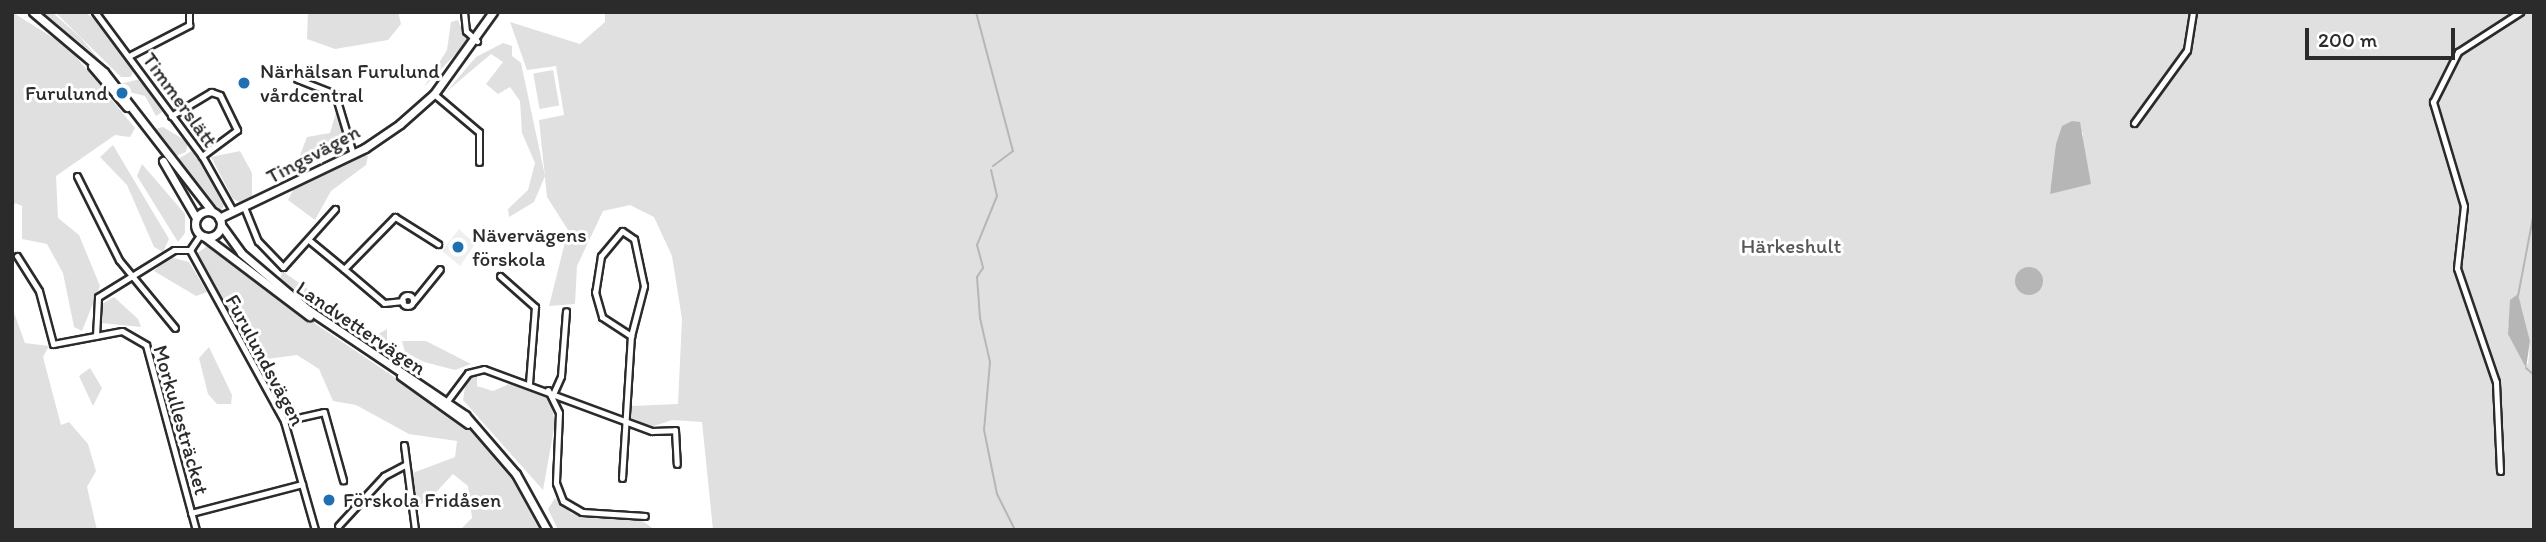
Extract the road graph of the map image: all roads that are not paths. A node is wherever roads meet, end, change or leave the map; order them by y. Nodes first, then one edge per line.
1 (33, 12) edge
2 (95, 12) edge
3 (189, 12) edge
4 (464, 12) edge
5 (493, 12) edge
6 (2193, 12) edge
7 (2520, 12) edge
8 (57, 30) junction
9 (477, 41) junction
10 (129, 56) junction
11 (297, 79) dead end
12 (434, 94) junction
13 (171, 116) junction
14 (2134, 123) dead end
15 (353, 154) junction
16 (202, 156) junction
17 (479, 162) dead end
18 (77, 176) dead end
19 (244, 207) junction
20 (335, 209) dead end
21 (212, 211) junction
22 (233, 211) junction
23 (196, 218) junction
24 (220, 222) junction
25 (202, 236) junction
26 (310, 241) junction
27 (438, 244) dead end
28 (190, 250) junction
29 (17, 256) dead end
30 (346, 269) junction
31 (440, 269) dead end
32 (132, 276) junction
33 (500, 276) dead end
34 (566, 311) dead end
35 (175, 328) dead end
36 (96, 336) junction
37 (631, 336) junction
38 (529, 384) junction
39 (551, 391) junction
40 (446, 403) junction
41 (284, 421) junction
42 (626, 421) junction
43 (404, 445) dead end
44 (677, 464) dead end
45 (405, 465) junction
46 (2500, 471) dead end
47 (622, 478) dead end
48 (343, 480) dead end
49 (302, 484) junction
50 (191, 513) junction
51 (645, 516) dead end
52 (338, 526) dead end
53 (196, 530) edge
54 (315, 530) edge
55 (415, 530) edge
56 (547, 530) edge

1 - 8 street
2 - 10 street, Timmerslätt
3 - 10 street
4 - 9 street
5 - 9 street, Tingsvägen
6 - 14 street
7 - 46 street
8 - 21 street
8 - 23 street
9 - 12 street, Tingsvägen
10 - 13 street, Timmerslätt
11 - 15 street
12 - 15 street, Tingsvägen
12 - 17 street
13 - 16 street, Timmerslätt
13 - 16 street
15 - 19 street, Tingsvägen
16 - 22 street, Timmerslätt
18 - 32 street
19 - 22 street, Tingsvägen
19 - 26 street
20 - 26 street
21 - 23 street
21 - 24 street, Landvettervägen
22 - 24 street, Tingsvägen
23 - 25 street
24 - 25 street, Tingsvägen
24 - 40 street, Landvettervägen
25 - 28 street
25 - 40 street, Landvettervägen
26 - 30 street
27 - 30 street
28 - 32 street
28 - 41 street, Furulundsvägen
29 - 36 street, Morkullesträcket
30 - 31 street
32 - 35 street
32 - 36 street
33 - 38 street
34 - 39 street
36 - 50 street, Morkullesträcket
37 - 37 street
37 - 42 street
38 - 39 street
38 - 40 street
39 - 42 street
39 - 51 street
40 - 56 street, Landvettervägen
41 - 48 street
41 - 49 street, Furulundsvägen
42 - 44 street
42 - 47 street
43 - 45 street
45 - 52 street
45 - 55 street
49 - 50 street
49 - 54 street, Furulundsvägen
50 - 53 street, Morkullesträcket

